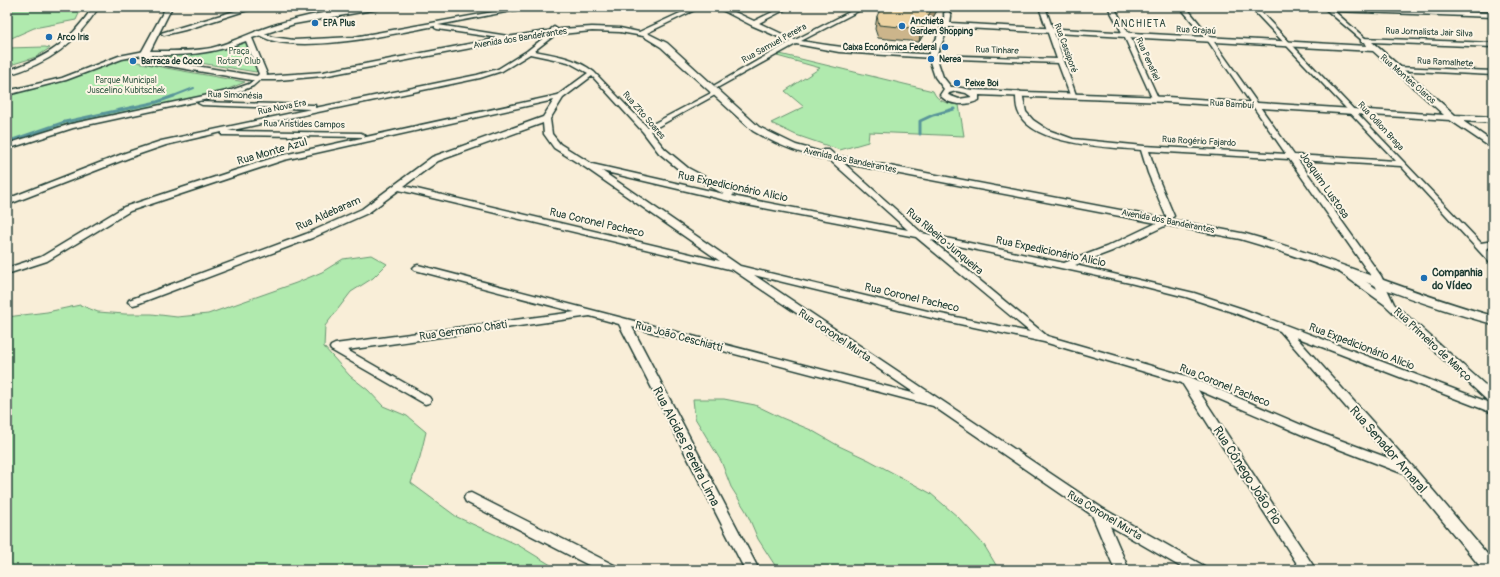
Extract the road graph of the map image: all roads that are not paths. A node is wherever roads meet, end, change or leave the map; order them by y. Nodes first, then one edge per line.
1 (96, 7) edge
2 (169, 7) edge
3 (174, 7) edge
4 (254, 7) edge
5 (378, 7) edge
6 (443, 7) edge
7 (529, 7) edge
8 (698, 7) edge
9 (719, 7) edge
10 (787, 7) edge
11 (863, 7) edge
12 (1042, 7) edge
13 (1111, 7) edge
14 (1183, 7) edge
15 (1253, 7) edge
16 (453, 8) dead end
17 (1327, 8) edge
18 (948, 10) edge
19 (482, 12) dead end
20 (494, 13) junction
21 (1493, 15) edge
22 (753, 24) junction
23 (945, 25) junction
24 (428, 26) junction
25 (183, 29) junction
26 (554, 30) junction
27 (1050, 30) junction
28 (649, 31) junction
29 (164, 32) junction
30 (258, 32) junction
31 (940, 36) junction
32 (1127, 36) junction
33 (248, 37) junction
34 (506, 37) junction
35 (160, 40) junction
36 (1210, 40) junction
37 (1364, 40) junction
38 (493, 42) junction
39 (795, 42) junction
40 (1290, 45) junction
41 (1493, 45) edge
42 (1374, 49) junction
43 (529, 52) junction
44 (145, 53) junction
45 (155, 53) junction
46 (932, 56) junction
47 (1062, 61) junction
48 (1396, 69) junction
49 (7, 73) edge
50 (592, 73) junction
51 (1493, 73) edge
52 (261, 76) junction
53 (939, 76) junction
54 (716, 89) junction
55 (960, 89) junction
56 (949, 90) junction
57 (972, 92) junction
58 (7, 93) edge
59 (1019, 93) junction
60 (1073, 95) junction
61 (560, 97) junction
62 (1155, 98) junction
63 (188, 102) junction
64 (1257, 106) junction
65 (328, 108) junction
66 (1354, 112) junction
67 (1453, 118) junction
68 (546, 119) junction
69 (1493, 120) edge
70 (646, 130) junction
71 (206, 133) junction
72 (377, 136) junction
73 (1493, 146) edge
74 (7, 148) edge
75 (1144, 148) junction
76 (829, 155) junction
77 (1291, 157) junction
78 (1403, 164) junction
79 (589, 166) junction
80 (397, 187) junction
81 (742, 201) junction
82 (7, 202) edge
83 (1169, 218) junction
84 (919, 235) junction
85 (1493, 244) edge
86 (1478, 246) junction
87 (1493, 261) edge
88 (733, 266) junction
89 (1064, 266) junction
90 (418, 268) dead end
91 (1342, 270) junction
92 (7, 271) edge
93 (1378, 280) junction
94 (133, 302) dead end
95 (1390, 305) junction
96 (592, 313) junction
97 (1493, 314) edge
98 (1493, 320) edge
99 (623, 321) junction
100 (1284, 329) junction
101 (1045, 339) junction
102 (1186, 380) junction
103 (1493, 399) edge
104 (426, 400) dead end
105 (939, 404) junction
106 (1493, 409) edge
107 (1409, 471) junction
108 (471, 498) dead end
109 (1097, 512) junction
110 (611, 570) edge
111 (752, 570) edge
112 (1122, 570) edge
113 (1199, 570) edge
114 (1309, 570) edge
115 (1492, 570) edge

1 - 49 street
2 - 44 street
3 - 29 street
4 - 25 street
5 - 30 street
6 - 16 street
7 - 20 street
8 - 28 street
9 - 22 street, Rua Tinhare
10 - 22 street
11 - 39 street, Rua Samuel Pereira
12 - 27 street, Rua Cassiporé
13 - 32 street, Rua Penafiel
14 - 36 street, Joaquim Lustosa
15 - 40 street, Rua Odilon Braga
17 - 21 street
17 - 37 street, Rua Montes Claros
18 - 23 street
18 - 31 street
19 - 20 street
20 - 24 street
22 - 39 street, Rua Tinhare
23 - 27 street, Rua Grajaú
23 - 31 street
24 - 30 street
24 - 34 street
25 - 29 street
25 - 35 street
26 - 28 street, Avenida dos Bandeirantes
26 - 34 street, Avenida dos Bandeirantes
26 - 38 street, Avenida dos Bandeirantes
26 - 43 street, Rua Nova Era
27 - 32 street, Rua Grajaú
27 - 47 street, Rua Cassiporé
28 - 54 street, Avenida dos Bandeirantes
29 - 35 street
30 - 33 street
31 - 46 street
32 - 36 street, Rua Grajaú
32 - 62 street, Rua Penafiel
33 - 45 street
33 - 52 street
34 - 38 street
34 - 52 street, Avenida dos Bandeirantes
35 - 45 street
36 - 40 street, Rua Grajaú
36 - 64 street, Joaquim Lustosa
37 - 41 street, Rua Jornalista Jair Silva
37 - 42 street, Rua Montes Claros
38 - 52 street, Avenida dos Bandeirantes
39 - 46 street, Rua Tinhare
39 - 54 street, Rua Samuel Pereira
40 - 42 street, Rua Grajaú
40 - 66 street, Rua Odilon Braga
42 - 48 street, Rua Montes Claros
43 - 50 street, Rua Zito Soares
43 - 65 street, Rua Nova Era
44 - 45 street
44 - 52 street, Avenida dos Bandeirantes
44 - 58 street
45 - 52 street, Avenida dos Bandeirantes
46 - 47 street, Rua Tinhare
46 - 53 street
47 - 60 street, Rua Cassiporé
48 - 51 street, Rua Ramalhete
48 - 67 street, Rua Montes Claros
50 - 61 street
50 - 70 street, Rua Zito Soares
52 - 63 street
53 - 55 street
53 - 56 street
54 - 70 street, Rua Samuel Pereira
54 - 76 street, Avenida dos Bandeirantes
55 - 56 street
55 - 57 street, Rua Bambuí
56 - 57 street
57 - 59 street, Rua Bambuí
59 - 60 street, Rua Bambuí
59 - 75 street, Rua Rogério Fajardo
60 - 62 street, Rua Bambuí
61 - 68 street
61 - 72 street, Rua Monte Azul
62 - 64 street, Rua Bambuí
63 - 65 street, Rua Simonésia
63 - 74 street
64 - 66 street, Rua Bambuí
64 - 77 street, Joaquim Lustosa
65 - 71 street, Rua Nova Era
66 - 67 street, Rua Bambuí
66 - 78 street, Rua Odilon Braga
67 - 69 street, Rua Bambuí
67 - 73 street, Rua Montes Claros
68 - 79 street, Rua Coronel Murta
68 - 80 street, Rua Aldebaram
70 - 81 street, Rua Zito Soares
71 - 72 street, Rua Aristides Campos
71 - 82 street, Rua Nova Era
72 - 92 street, Rua Monte Azul
75 - 77 street, Rua Rogério Fajardo
75 - 83 street
76 - 83 street, Avenida dos Bandeirantes
76 - 84 street, Rua Ribeiro Junqueira
77 - 78 street, Rua Rogério Fajardo
77 - 93 street, Joaquim Lustosa
78 - 86 street, Rua Odilon Braga
79 - 81 street, Rua Expedicionário Alicio
79 - 88 street, Rua Coronel Murta
80 - 88 street, Rua Coronel Pacheco
80 - 94 street, Rua Aldebaram
81 - 84 street, Rua Expedicionário Alicio
83 - 89 street
83 - 91 street, Avenida dos Bandeirantes
83 - 93 street, Avenida dos Bandeirantes
84 - 89 street, Rua Expedicionário Alicio
84 - 101 street, Rua Ribeiro Junqueira
85 - 86 street
86 - 87 street, Rua Odilon Braga
88 - 101 street, Rua Coronel Pacheco
88 - 105 street, Rua Coronel Murta
89 - 100 street, Rua Expedicionário Alicio
90 - 96 street, Rua João Ceschiatti
91 - 93 street, Avenida dos Bandeirantes
91 - 95 street, Rua Primeiro de Março
93 - 95 street, Rua Primeiro de Março
93 - 97 street, Avenida dos Bandeirantes
93 - 98 street, Avenida dos Bandeirantes
95 - 103 street, Rua Primeiro de Março
96 - 99 street, Rua João Ceschiatti
96 - 104 street, Rua Germano Chati
99 - 105 street, Rua João Ceschiatti
99 - 111 street, Rua Alcides Pereira Lima
100 - 106 street, Rua Expedicionário Alicio
100 - 107 street, Rua Senador Amaral
101 - 102 street, Rua Coronel Pacheco
102 - 107 street, Rua Coronel Pacheco
102 - 114 street, Rua Cônego João Pio
105 - 109 street, Rua Coronel Murta
107 - 115 street, Rua Senador Amaral
108 - 110 street
109 - 112 street
109 - 113 street, Rua Coronel Murta

